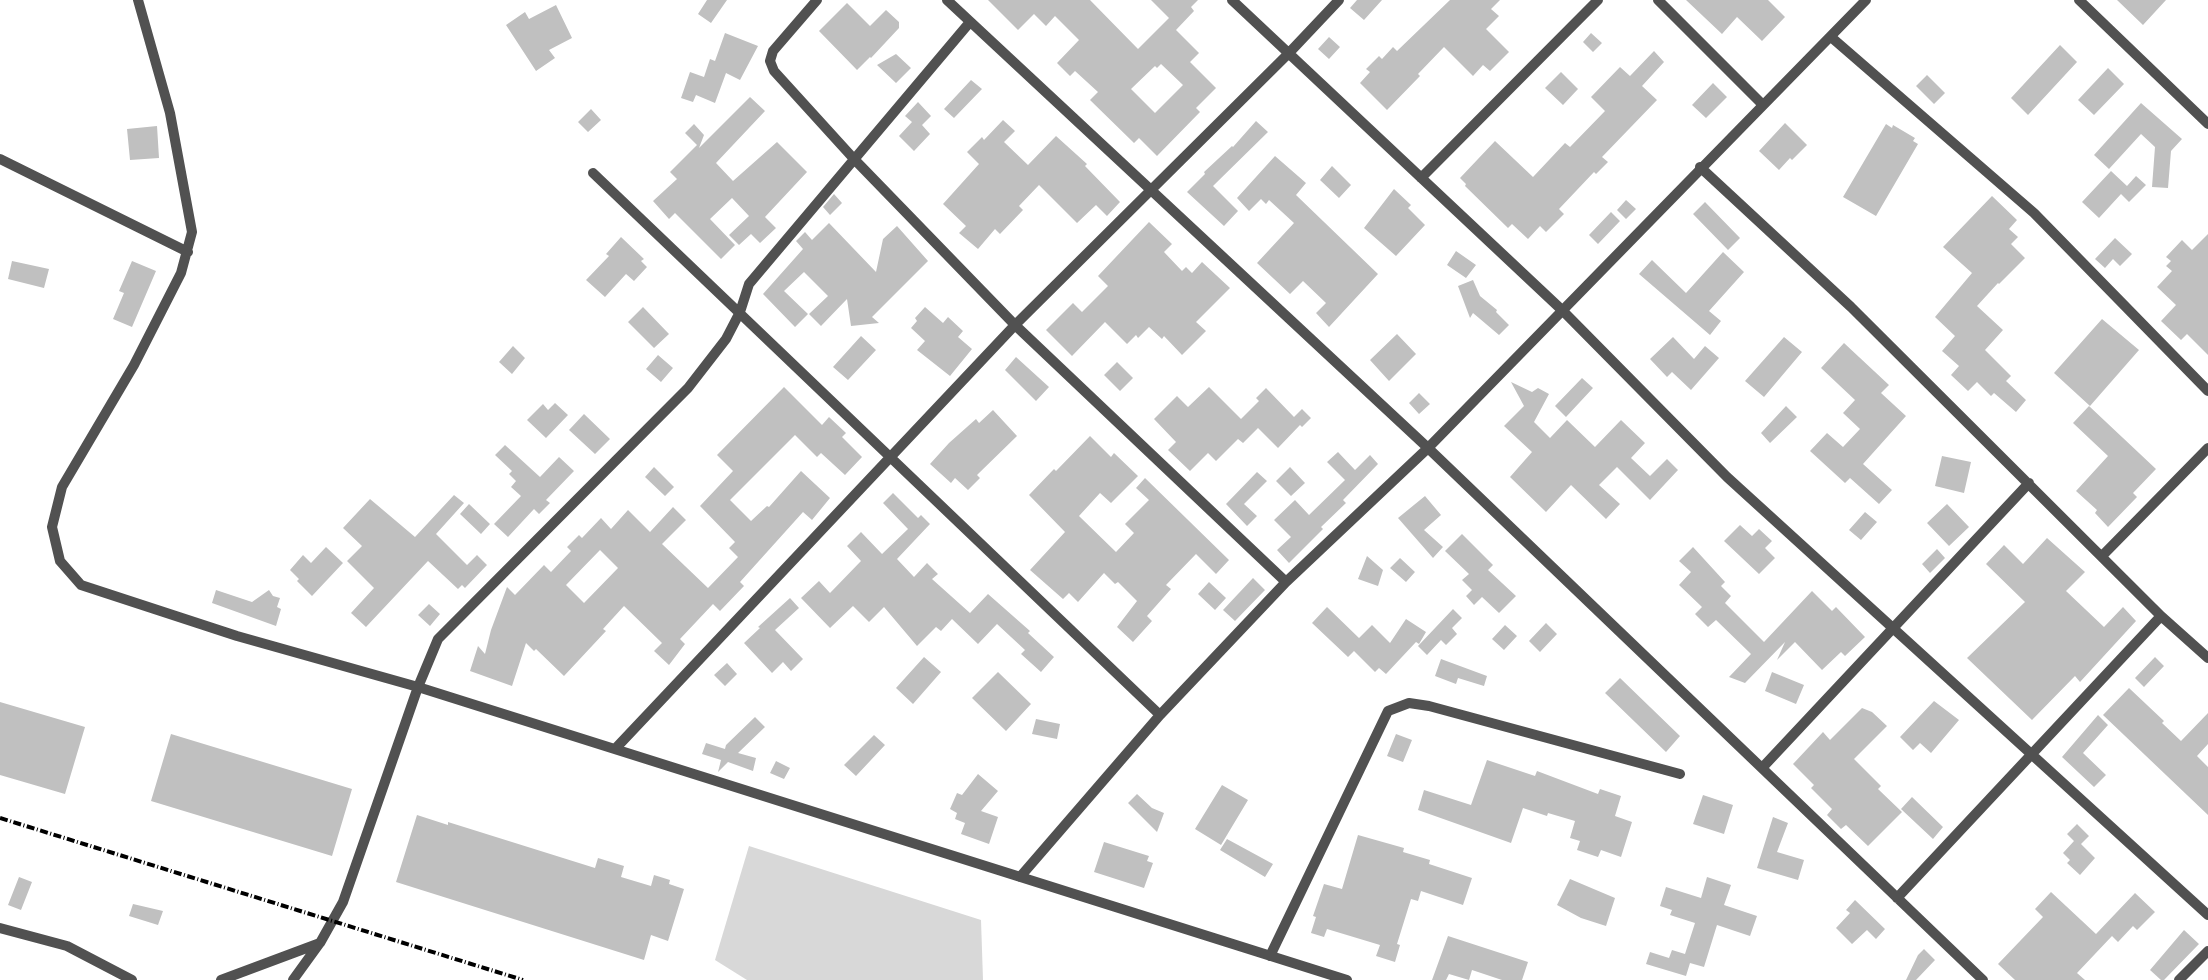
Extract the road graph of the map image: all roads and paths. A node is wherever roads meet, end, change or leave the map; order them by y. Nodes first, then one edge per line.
1 (138, 0) edge
2 (817, 0) edge
3 (947, 0) edge
4 (1232, 0) edge
5 (1339, 0) edge
6 (1598, 0) edge
7 (1658, 0) edge
8 (1866, 0) edge
9 (2079, 0) edge
10 (970, 22) junction
11 (1831, 37) junction
12 (1288, 54) junction
13 (1763, 105) junction
14 (2208, 124) edge
15 (0, 159) edge
16 (854, 159) junction
17 (1700, 167) junction
18 (593, 172) dead end
19 (1421, 178) junction
20 (1151, 191) junction
21 (188, 252) junction
22 (1563, 310) junction
23 (740, 312) junction
24 (1015, 325) junction
25 (2208, 391) edge
26 (1428, 448) junction
27 (2208, 448) edge
28 (889, 456) junction
29 (2029, 483) junction
30 (2102, 556) junction
31 (1286, 582) junction
32 (2161, 616) junction
33 (1892, 627) junction
34 (2208, 658) edge
35 (418, 688) junction
36 (1160, 715) junction
37 (615, 749) junction
38 (2031, 754) junction
39 (1762, 768) junction
40 (1680, 774) dead end
41 (1020, 877) junction
42 (1897, 898) junction
43 (2208, 915) edge
44 (0, 928) edge
45 (320, 943) junction
46 (2208, 951) edge
47 (1270, 956) junction
48 (132, 980) edge
49 (221, 980) edge
50 (293, 980) edge
51 (1347, 980) edge
52 (1983, 980) edge
53 (2179, 980) edge

1 - 21 street
2 - 16 street
3 - 10 street
4 - 12 street
5 - 12 street
6 - 19 street
7 - 13 street
8 - 11 street
9 - 14 street
10 - 16 street
10 - 20 street
11 - 13 street
11 - 25 street
12 - 19 street
12 - 20 street
13 - 17 street
15 - 21 street
16 - 23 street
16 - 24 street
17 - 22 street
17 - 29 street
18 - 23 street
19 - 22 street
20 - 24 street
20 - 26 street
21 - 35 street
22 - 26 street
22 - 33 street
23 - 28 street
23 - 35 street
24 - 28 street
24 - 31 street
26 - 31 street
26 - 39 street
27 - 30 street
28 - 36 street
28 - 37 street
29 - 30 street
29 - 33 street
30 - 32 street
31 - 36 street
32 - 34 street
32 - 38 street
33 - 38 street
33 - 39 street
35 - 37 street
35 - 45 street
36 - 41 street
37 - 41 street
38 - 42 street
38 - 43 street
39 - 42 street
40 - 47 street
41 - 47 street
42 - 52 street
44 - 48 street
45 - 49 street
45 - 50 street
46 - 53 street
47 - 51 street

